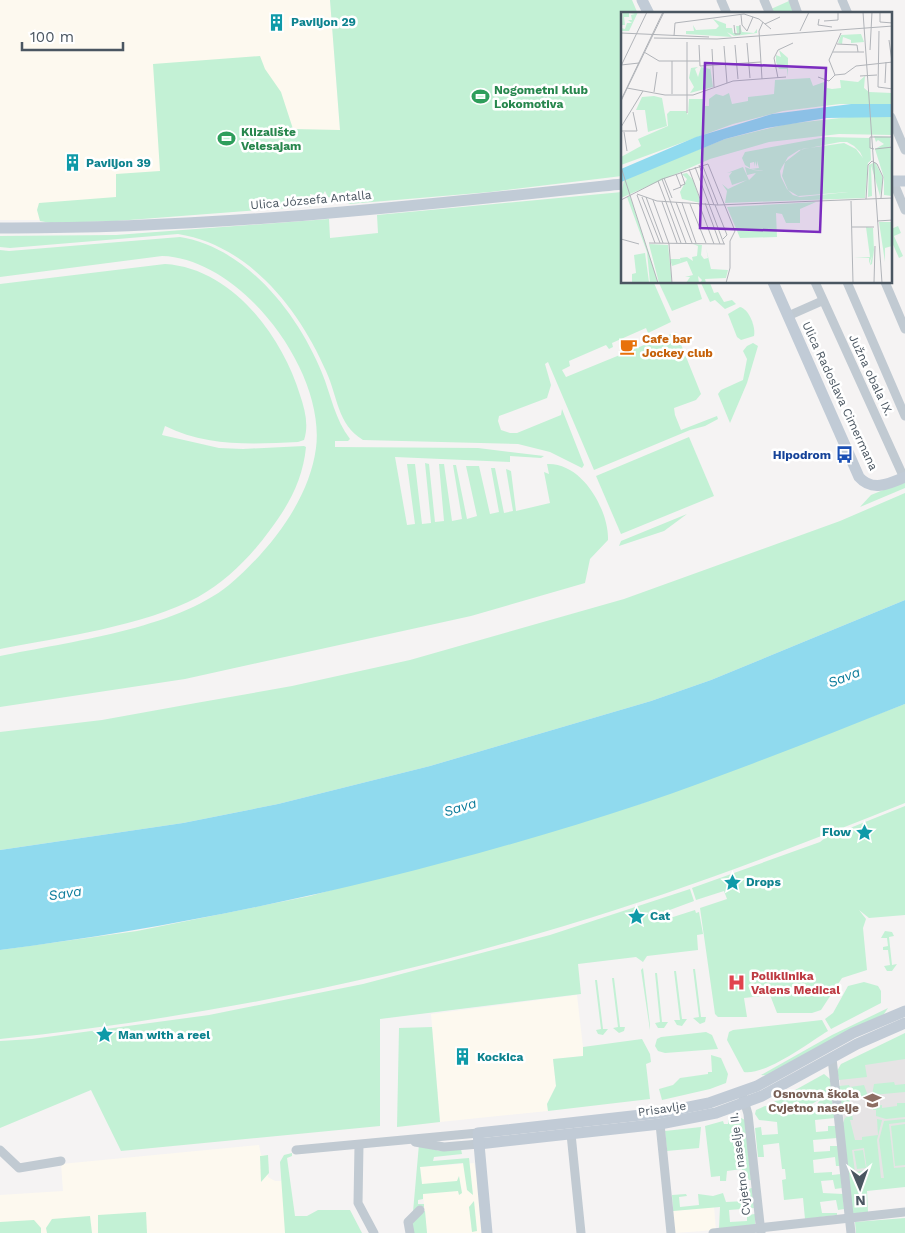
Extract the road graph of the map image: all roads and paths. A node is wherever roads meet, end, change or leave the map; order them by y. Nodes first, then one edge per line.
1 (642, 0) edge
2 (721, 0) edge
3 (764, 0) edge
4 (793, 0) edge
5 (842, 0) edge
6 (648, 12) edge
7 (726, 12) edge
8 (769, 12) edge
9 (797, 12) edge
10 (847, 12) edge
11 (892, 119) edge
12 (905, 150) edge
13 (896, 181) edge
14 (621, 184) edge
15 (905, 210) edge
16 (0, 228) edge
17 (774, 284) edge
18 (816, 284) edge
19 (848, 284) edge
20 (886, 284) edge
21 (822, 301) junction
22 (788, 316) junction
23 (905, 329) edge
24 (905, 416) edge
25 (904, 478) edge
26 (905, 1011) edge
27 (905, 1022) edge
28 (832, 1058) junction
29 (743, 1098) junction
30 (660, 1124) junction
31 (571, 1134) junction
32 (478, 1138) junction
33 (359, 1145) junction
34 (0, 1150) edge
35 (296, 1150) dead end
36 (61, 1161) dead end
37 (481, 1172) junction
38 (420, 1210) dead end
39 (905, 1212) edge
40 (849, 1218) junction
41 (761, 1231) edge
42 (374, 1233) edge
43 (410, 1233) edge
44 (487, 1233) edge
45 (492, 1233) edge
46 (580, 1233) edge
47 (671, 1233) edge
48 (713, 1233) edge
49 (850, 1233) edge

1 - 6 street
2 - 7 street
3 - 8 street
4 - 9 street
5 - 10 street
11 - 12 street
13 - 15 street
14 - 16 street, Ulica Józsefa Antalla
17 - 22 street, Ulica Radoslava Cimermana
18 - 21 street, Južna obala IX.
19 - 24 street
20 - 23 street
21 - 22 street
21 - 25 street, Južna obala IX.
22 - 25 street, Ulica Radoslava Cimermana
26 - 29 street, Prisavlje
27 - 28 street, Prisavlje
28 - 29 street, Prisavlje
28 - 40 street
29 - 30 street, Prisavlje
29 - 32 street, Prisavlje
29 - 41 street, Cvjetno naselje II.
30 - 31 street, Prisavlje
30 - 47 street
31 - 32 street, Prisavlje
31 - 46 street
32 - 33 street, Prisavlje
32 - 37 street
33 - 35 street, Prisavlje
33 - 42 street
34 - 36 street
37 - 44 street
37 - 45 street
38 - 43 street
39 - 40 street
40 - 41 street
40 - 49 street
41 - 48 street

